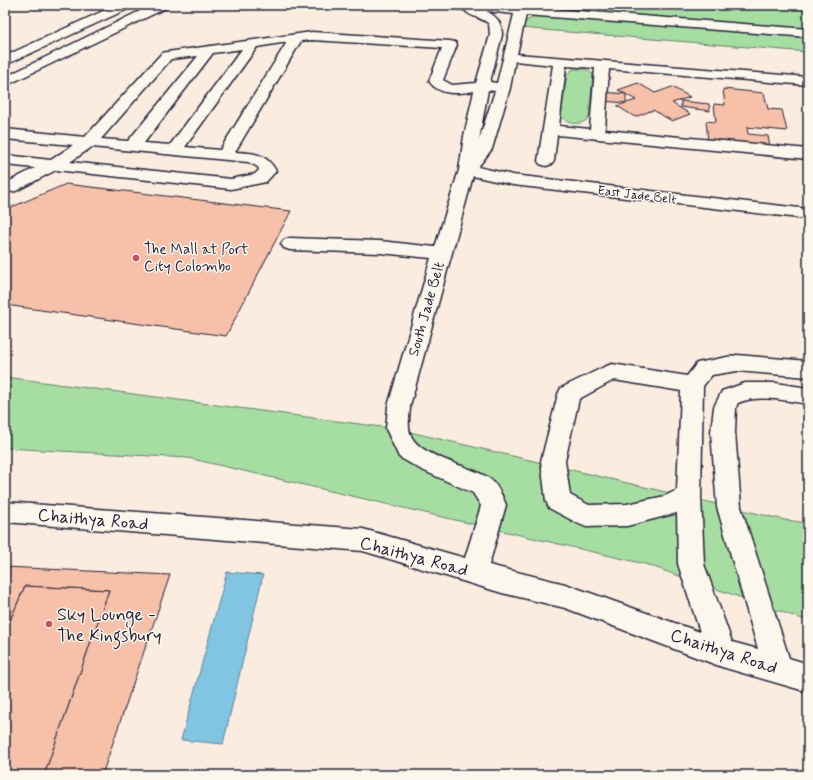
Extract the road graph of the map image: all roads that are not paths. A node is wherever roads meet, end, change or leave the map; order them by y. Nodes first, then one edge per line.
1 (114, 5) edge
2 (126, 5) edge
3 (458, 5) edge
4 (571, 5) edge
5 (167, 6) edge
6 (523, 8) edge
7 (104, 15) junction
8 (808, 24) edge
9 (808, 33) edge
10 (297, 37) junction
11 (252, 44) junction
12 (209, 50) junction
13 (510, 57) junction
14 (5, 61) edge
15 (560, 61) junction
16 (602, 64) junction
17 (808, 81) edge
18 (5, 82) edge
19 (481, 86) junction
20 (503, 88) junction
21 (551, 130) junction
22 (5, 134) edge
23 (598, 134) junction
24 (89, 142) junction
25 (132, 147) junction
26 (174, 151) junction
27 (808, 154) edge
28 (224, 156) junction
29 (5, 160) edge
30 (546, 161) dead end
31 (54, 165) junction
32 (468, 170) junction
33 (5, 186) edge
34 (808, 214) edge
35 (290, 244) dead end
36 (442, 253) junction
37 (808, 369) edge
38 (692, 385) junction
39 (808, 396) edge
40 (689, 496) junction
41 (5, 512) edge
42 (474, 572) junction
43 (722, 652) junction
44 (778, 669) junction
45 (808, 678) edge

1 - 7 street
2 - 7 street
3 - 6 street
3 - 19 street
4 - 8 street
5 - 18 street
6 - 9 street
6 - 13 street, South Jade Belt
7 - 14 street
10 - 11 street
10 - 19 street
10 - 28 street
11 - 12 street
11 - 26 street
12 - 24 street
12 - 25 street
13 - 15 street
13 - 20 street, South Jade Belt
15 - 16 street
15 - 21 street
16 - 17 street
16 - 23 street
19 - 20 street
19 - 32 street
20 - 32 street, South Jade Belt
21 - 23 street
21 - 30 street
22 - 24 street
23 - 27 street
24 - 25 street
24 - 31 street
25 - 26 street
26 - 28 street
28 - 31 street
29 - 31 street
31 - 33 street
32 - 34 street, East Jade Belt
32 - 36 street, South Jade Belt
35 - 36 street
36 - 42 street, South Jade Belt
37 - 38 street
38 - 40 street
38 - 40 street
39 - 44 street
40 - 43 street
41 - 42 street, Chaithya Road
42 - 43 street, Chaithya Road
43 - 44 street, Chaithya Road
44 - 45 street, Chaithya Road

